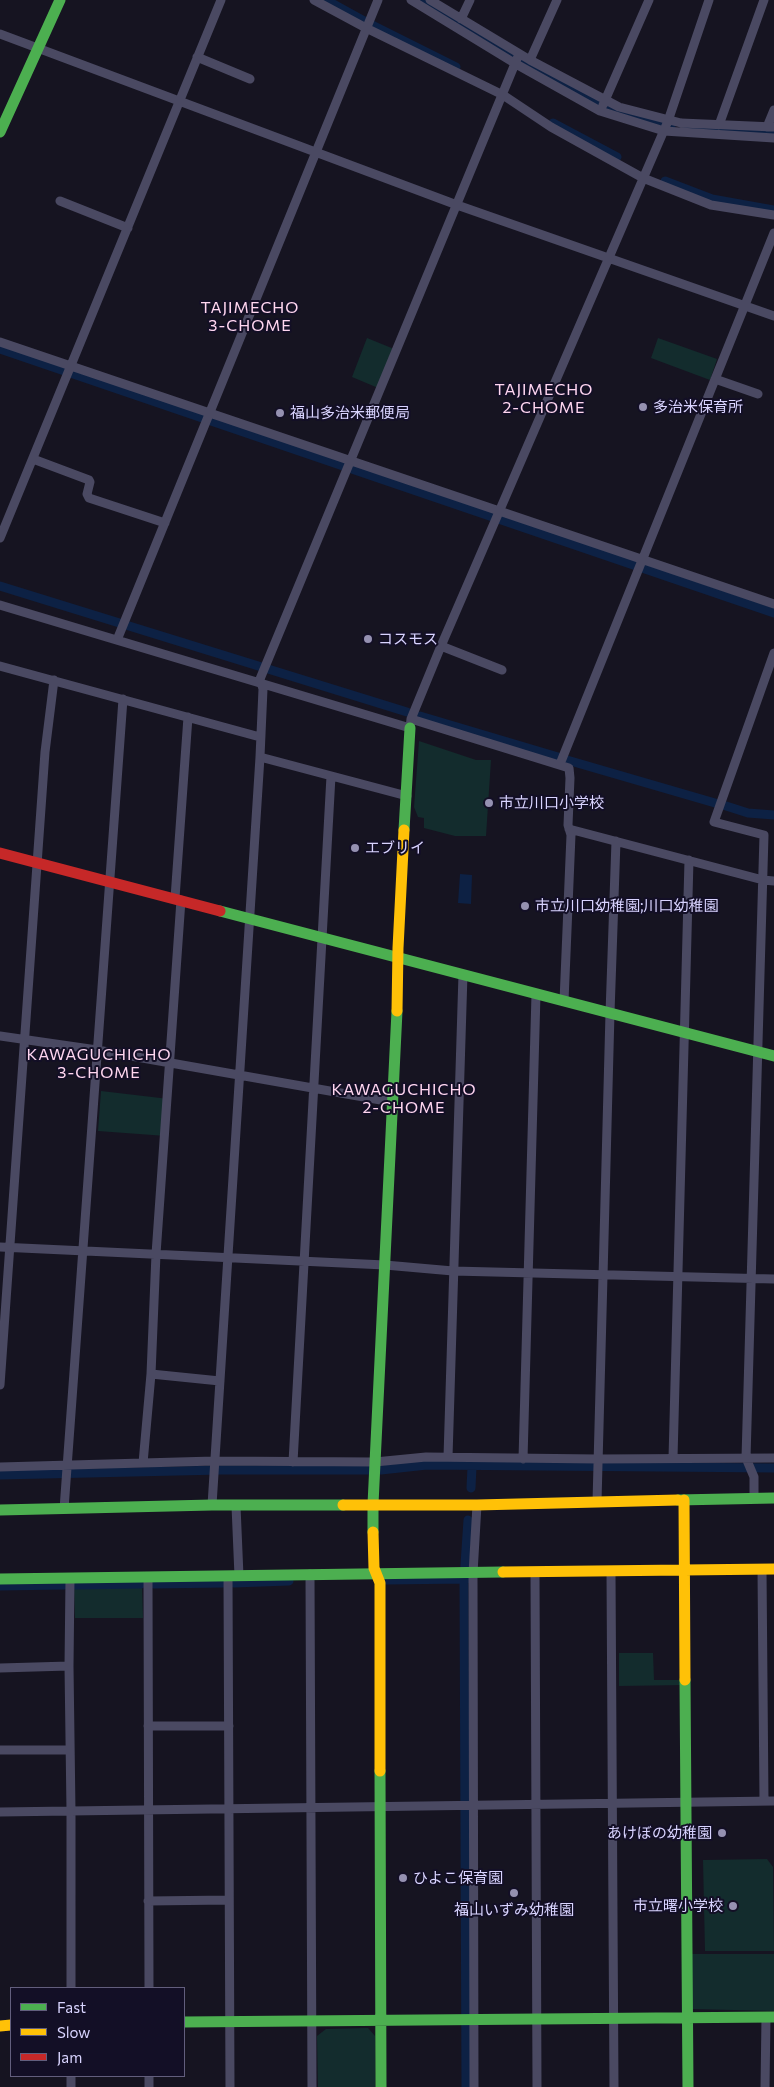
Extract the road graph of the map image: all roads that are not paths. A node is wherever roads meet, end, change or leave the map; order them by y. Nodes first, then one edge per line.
1 (60, 0) edge
2 (221, 0) edge
3 (314, 0) edge
4 (378, 0) edge
5 (411, 0) edge
6 (430, 0) edge
7 (470, 0) edge
8 (558, 0) edge
9 (649, 0) edge
10 (709, 0) edge
11 (764, 0) edge
12 (461, 19) junction
13 (366, 28) junction
14 (0, 34) edge
15 (39, 48) junction
16 (197, 58) junction
17 (518, 59) junction
18 (530, 60) junction
19 (250, 79) dead end
20 (503, 96) junction
21 (178, 100) junction
22 (602, 106) junction
23 (774, 110) edge
24 (719, 125) junction
25 (666, 126) junction
26 (771, 127) edge
27 (0, 132) edge
28 (774, 138) edge
29 (316, 152) junction
30 (643, 178) junction
31 (60, 201) dead end
32 (457, 205) junction
33 (774, 215) edge
34 (128, 228) junction
35 (774, 233) edge
36 (610, 259) junction
37 (745, 306) junction
38 (774, 316) edge
39 (0, 342) edge
40 (69, 371) junction
41 (715, 379) junction
42 (758, 394) dead end
43 (208, 417) junction
44 (32, 459) junction
45 (349, 466) junction
46 (498, 516) junction
47 (165, 523) junction
48 (0, 538) edge
49 (641, 564) junction
50 (774, 604) edge
51 (0, 605) edge
52 (117, 640) junction
53 (441, 646) junction
54 (774, 653) edge
55 (0, 666) edge
56 (502, 670) dead end
57 (54, 680) junction
58 (262, 684) junction
59 (123, 700) junction
60 (188, 717) junction
61 (411, 724) junction
62 (260, 737) junction
63 (260, 757) junction
64 (560, 764) junction
65 (331, 776) junction
66 (407, 796) junction
67 (569, 829) junction
68 (616, 841) junction
69 (0, 853) edge
70 (690, 860) junction
71 (37, 862) junction
72 (763, 880) junction
73 (774, 881) edge
74 (110, 882) junction
75 (178, 899) junction
76 (249, 918) junction
77 (322, 937) junction
78 (398, 957) junction
79 (462, 974) junction
80 (536, 994) junction
81 (564, 1001) junction
82 (610, 1013) junction
83 (685, 1032) junction
84 (0, 1036) edge
85 (25, 1040) junction
86 (97, 1050) junction
87 (759, 1052) junction
88 (774, 1056) edge
89 (169, 1063) junction
90 (238, 1076) junction
91 (314, 1088) junction
92 (392, 1102) junction
93 (0, 1247) edge
94 (10, 1248) junction
95 (82, 1251) junction
96 (156, 1254) junction
97 (228, 1258) junction
98 (304, 1262) junction
99 (385, 1265) junction
100 (453, 1271) junction
101 (528, 1272) junction
102 (602, 1275) junction
103 (678, 1277) junction
104 (753, 1279) junction
105 (774, 1279) edge
106 (151, 1374) junction
107 (220, 1381) junction
108 (0, 1385) edge
109 (448, 1457) junction
110 (673, 1458) junction
111 (746, 1458) junction
112 (774, 1458) edge
113 (523, 1459) junction
114 (598, 1459) junction
115 (214, 1461) junction
116 (293, 1462) junction
117 (143, 1463) junction
118 (66, 1464) junction
119 (0, 1467) edge
120 (374, 1469) junction
121 (754, 1498) junction
122 (774, 1498) edge
123 (684, 1500) junction
124 (597, 1502) junction
125 (372, 1504) junction
126 (212, 1505) junction
127 (477, 1505) junction
128 (236, 1506) junction
129 (64, 1509) junction
130 (0, 1510) edge
131 (768, 1569) edge
132 (686, 1571) junction
133 (535, 1572) junction
134 (611, 1572) junction
135 (467, 1573) junction
136 (310, 1574) junction
137 (376, 1574) junction
138 (233, 1576) junction
139 (148, 1578) junction
140 (0, 1579) edge
141 (70, 1579) junction
142 (69, 1666) junction
143 (0, 1668) edge
144 (148, 1726) junction
145 (229, 1726) junction
146 (0, 1750) edge
147 (70, 1750) junction
148 (764, 1801) junction
149 (774, 1801) edge
150 (687, 1802) junction
151 (612, 1803) junction
152 (536, 1804) junction
153 (380, 1806) junction
154 (468, 1806) junction
155 (311, 1807) junction
156 (228, 1808) junction
157 (149, 1810) junction
158 (72, 1811) junction
159 (0, 1812) edge
160 (229, 1900) junction
161 (148, 1901) junction
162 (70, 1987) edge
163 (149, 1987) edge
164 (687, 2017) junction
165 (770, 2017) edge
166 (537, 2018) junction
167 (614, 2018) junction
168 (381, 2019) junction
169 (469, 2019) junction
170 (311, 2021) junction
171 (185, 2022) edge
172 (230, 2022) junction
173 (230, 2087) edge
174 (312, 2087) edge
175 (381, 2087) edge
176 (474, 2087) edge
177 (537, 2087) edge
178 (614, 2087) edge
179 (688, 2087) edge
180 (765, 2087) edge

1 - 15 street
2 - 16 street
3 - 13 street
4 - 13 street
5 - 17 street
6 - 12 street
7 - 12 street
8 - 18 street
9 - 22 street
10 - 25 street
11 - 24 street
12 - 17 street
13 - 20 street
13 - 29 street
14 - 15 street
15 - 21 street
15 - 27 street
16 - 19 street
16 - 21 street
17 - 18 street
17 - 20 street
17 - 22 street
18 - 22 street
20 - 30 street
20 - 32 street
21 - 29 street
21 - 34 street
22 - 25 street
23 - 26 street
24 - 25 street
24 - 26 street
25 - 28 street
25 - 30 street
29 - 32 street
29 - 43 street
30 - 33 street
30 - 36 street
31 - 34 street
32 - 36 street
32 - 45 street
34 - 40 street
35 - 37 street
36 - 37 street
36 - 46 street
37 - 38 street
37 - 41 street
39 - 40 street
40 - 43 street
40 - 44 street
41 - 42 street
41 - 49 street
43 - 45 street
43 - 47 street
44 - 47 street
44 - 48 street
45 - 46 street
45 - 58 street
46 - 49 street
46 - 53 street
47 - 52 street
49 - 50 street
49 - 64 street
51 - 52 street
52 - 58 street
53 - 56 street
53 - 61 street
54 - 72 street
55 - 57 street
57 - 59 street
57 - 71 street
58 - 61 street
58 - 62 street
59 - 60 street
59 - 74 street
60 - 62 street
60 - 75 street
61 - 64 street
61 - 66 street
62 - 63 street
63 - 65 street
63 - 76 street
64 - 67 street
65 - 66 street
65 - 77 street
66 - 78 street
67 - 68 street
67 - 81 street
68 - 70 street
68 - 82 street
69 - 71 street
70 - 72 street
70 - 83 street
71 - 74 street
71 - 85 street
72 - 73 street
72 - 87 street
74 - 75 street
74 - 86 street
75 - 76 street
75 - 89 street
76 - 77 street
76 - 90 street
77 - 78 street
77 - 91 street
78 - 79 street
78 - 92 street
79 - 80 street
79 - 100 street
80 - 81 street
80 - 101 street
81 - 82 street
82 - 83 street
82 - 102 street
83 - 87 street
83 - 103 street
84 - 85 street
85 - 86 street
85 - 94 street
86 - 89 street
86 - 95 street
87 - 88 street
87 - 104 street
89 - 90 street
89 - 96 street
90 - 91 street
90 - 97 street
91 - 92 street
91 - 98 street
92 - 99 street
93 - 94 street
94 - 95 street
94 - 108 street
95 - 96 street
95 - 118 street
96 - 97 street
96 - 106 street
97 - 98 street
97 - 107 street
98 - 99 street
98 - 116 street
99 - 100 street
99 - 120 street
100 - 101 street
100 - 109 street
101 - 102 street
101 - 113 street
102 - 103 street
102 - 114 street
103 - 104 street
103 - 110 street
104 - 105 street
104 - 111 street
106 - 107 street
106 - 117 street
107 - 115 street
109 - 113 street
109 - 120 street
110 - 111 street
110 - 114 street
111 - 112 street
111 - 121 street
113 - 114 street
114 - 124 street
115 - 116 street
115 - 117 street
115 - 126 street
116 - 120 street
117 - 118 street
118 - 119 street
118 - 129 street
120 - 125 street
121 - 122 street
121 - 123 street
123 - 124 street
123 - 132 street
124 - 127 street
125 - 127 street
125 - 128 street
125 - 137 street
126 - 128 street
126 - 129 street
127 - 135 street
128 - 138 street
129 - 130 street
131 - 132 street
131 - 148 street
132 - 134 street
132 - 150 street
133 - 134 street
133 - 135 street
133 - 152 street
134 - 151 street
135 - 137 street
135 - 154 street
136 - 137 street
136 - 138 street
136 - 155 street
137 - 153 street
138 - 139 street
138 - 145 street
139 - 141 street
139 - 144 street
140 - 141 street
141 - 142 street
142 - 143 street
142 - 147 street
144 - 145 street
144 - 157 street
145 - 156 street
146 - 147 street
147 - 158 street
148 - 149 street
148 - 150 street
150 - 151 street
150 - 164 street
151 - 152 street
151 - 167 street
152 - 154 street
152 - 166 street
153 - 154 street
153 - 155 street
153 - 168 street
154 - 169 street
155 - 156 street
155 - 170 street
156 - 157 street
156 - 160 street
157 - 158 street
157 - 161 street
158 - 159 street
158 - 162 street
160 - 161 street
160 - 172 street
161 - 163 street
164 - 165 street
164 - 167 street
164 - 179 street
165 - 180 street
166 - 167 street
166 - 169 street
166 - 177 street
167 - 178 street
168 - 169 street
168 - 170 street
168 - 175 street
169 - 176 street
170 - 172 street
170 - 174 street
171 - 172 street
172 - 173 street

